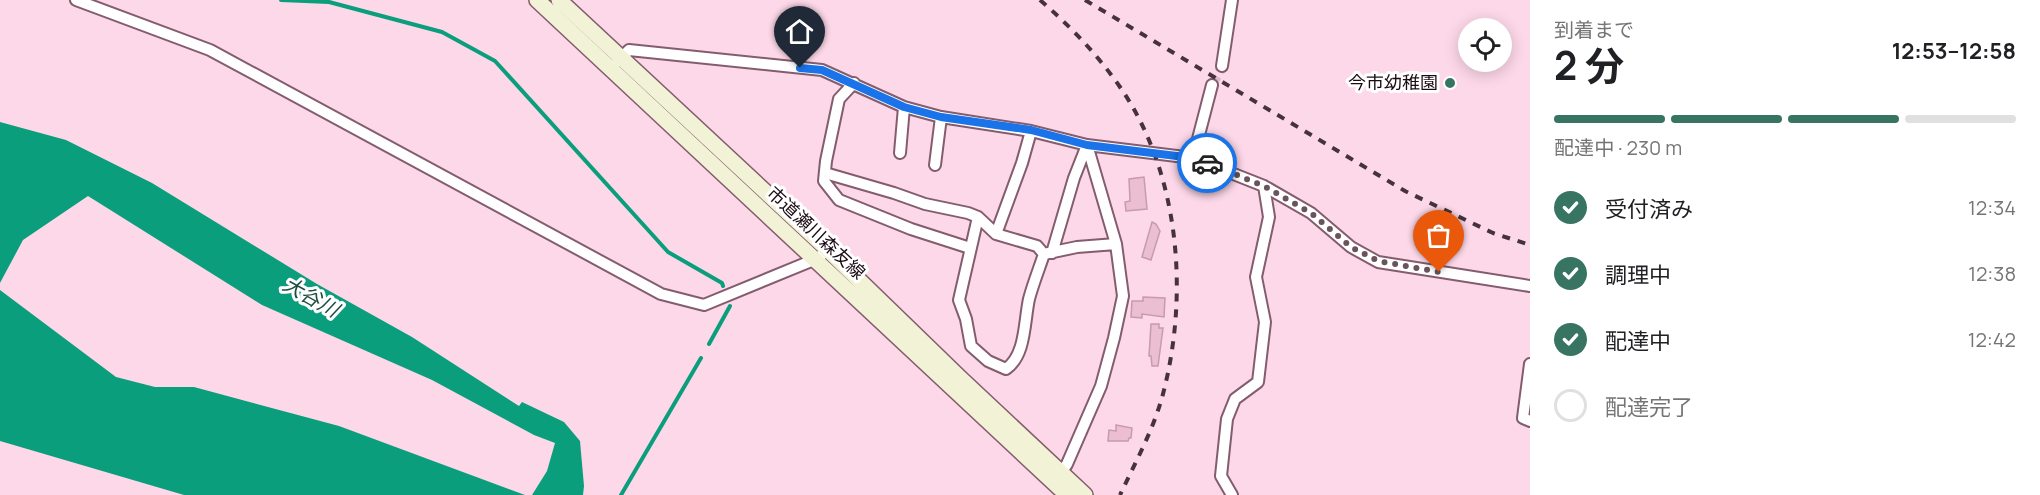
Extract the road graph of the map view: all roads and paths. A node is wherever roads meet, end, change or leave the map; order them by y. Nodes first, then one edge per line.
1 (76, 0) edge
2 (537, 0) edge
3 (559, 0) edge
4 (1232, 0) edge
5 (616, 63) junction
6 (1222, 66) tunnel mouth
7 (854, 83) junction
8 (1212, 85) tunnel mouth
9 (904, 107) junction
10 (941, 117) junction
11 (1031, 130) junction
12 (1087, 145) junction
13 (900, 153) dead end
14 (1193, 158) junction
15 (935, 165) dead end
16 (825, 173) junction
17 (1264, 186) junction
18 (978, 217) junction
19 (996, 234) junction
20 (1116, 244) junction
21 (970, 248) junction
22 (1048, 253) junction
23 (822, 254) junction
24 (1530, 286) edge
25 (1530, 364) edge
26 (1530, 421) edge
27 (1061, 473) junction
28 (1067, 495) edge
29 (1085, 495) edge
30 (1232, 495) edge

1 - 23 street
2 - 5 street, 市道瀬川森友線
3 - 5 street, 市道瀬川森友線
4 - 6 street
5 - 7 street
5 - 23 street, 市道瀬川森友線
7 - 9 street
7 - 16 street
8 - 14 street
9 - 10 street
9 - 13 street
10 - 11 street
10 - 15 street
11 - 12 street
11 - 19 street
12 - 14 street
12 - 20 street
12 - 22 street
14 - 17 street
16 - 18 street
16 - 21 street
17 - 24 street
17 - 30 street
18 - 19 street
18 - 21 street
19 - 22 street
20 - 22 street
20 - 27 street
21 - 22 street
23 - 27 street, 市道瀬川森友線
23 - 28 street, 市道瀬川森友線
25 - 26 street
27 - 29 street, 市道瀬川森友線

